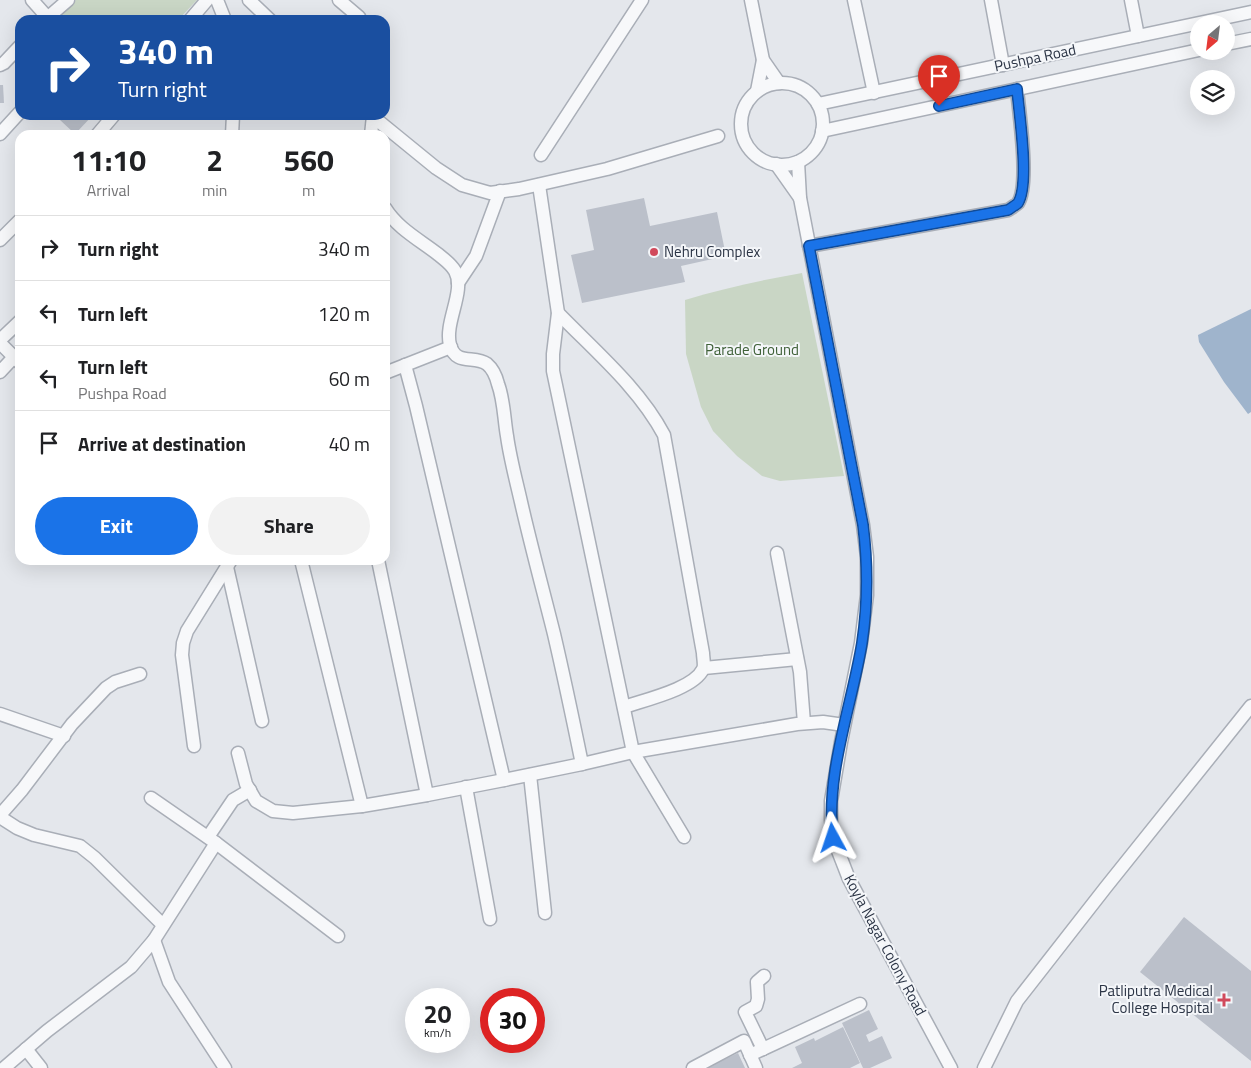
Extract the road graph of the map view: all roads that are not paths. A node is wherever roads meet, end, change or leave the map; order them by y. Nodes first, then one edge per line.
1 (32, 0) edge
2 (68, 0) edge
3 (207, 0) edge
4 (217, 0) edge
5 (249, 0) edge
6 (339, 0) edge
7 (642, 0) edge
8 (751, 0) edge
9 (854, 0) edge
10 (991, 0) edge
11 (1131, 0) edge
12 (1251, 12) edge
13 (43, 15) edge
14 (51, 15) edge
15 (194, 15) edge
16 (223, 15) edge
17 (265, 15) edge
18 (357, 15) edge
19 (1138, 36) junction
20 (1251, 39) edge
21 (1235, 42) edge
22 (15, 51) edge
23 (1190, 52) edge
24 (763, 60) junction
25 (1003, 65) junction
26 (0, 66) edge
27 (779, 82) junction
28 (1017, 89) junction
29 (757, 91) junction
30 (874, 92) junction
31 (818, 104) junction
32 (15, 118) edge
33 (110, 120) edge
34 (377, 120) edge
35 (101, 130) edge
36 (389, 130) edge
37 (390, 131) edge
38 (822, 131) junction
39 (0, 134) edge
40 (718, 136) dead end
41 (541, 155) dead end
42 (798, 162) junction
43 (776, 164) junction
44 (539, 185) junction
45 (500, 192) junction
46 (800, 198) junction
47 (390, 216) edge
48 (15, 225) edge
49 (0, 240) edge
50 (809, 246) junction
51 (458, 283) junction
52 (558, 313) junction
53 (15, 327) edge
54 (0, 342) edge
55 (451, 347) junction
56 (15, 358) edge
57 (15, 361) edge
58 (405, 365) junction
59 (390, 371) edge
60 (0, 372) edge
61 (777, 553) dead end
62 (228, 565) edge
63 (229, 565) edge
64 (303, 565) edge
65 (379, 565) edge
66 (797, 659) junction
67 (704, 668) junction
68 (140, 674) dead end
69 (1251, 706) edge
70 (624, 707) junction
71 (0, 714) edge
72 (262, 721) dead end
73 (804, 723) junction
74 (844, 725) junction
75 (64, 736) junction
76 (194, 746) dead end
77 (633, 752) junction
78 (238, 754) dead end
79 (582, 764) junction
80 (530, 774) junction
81 (504, 780) junction
82 (466, 787) junction
83 (250, 790) junction
84 (427, 795) junction
85 (151, 798) dead end
86 (362, 806) junction
87 (0, 816) edge
88 (684, 837) dead end
89 (212, 840) junction
90 (545, 913) dead end
91 (490, 919) dead end
92 (163, 926) junction
93 (338, 936) dead end
94 (154, 940) junction
95 (764, 976) dead end
96 (860, 1004) dead end
97 (26, 1049) junction
98 (762, 1049) junction
99 (750, 1055) junction
100 (4, 1068) edge
101 (41, 1068) edge
102 (225, 1068) edge
103 (693, 1068) edge
104 (756, 1068) edge
105 (950, 1068) edge
106 (984, 1068) edge

1 - 13 street
2 - 14 street
3 - 15 street
4 - 16 street
5 - 17 street
6 - 18 street
7 - 41 street
8 - 24 street
9 - 30 street
10 - 25 street
11 - 19 street
12 - 19 street, Pushpa Road
19 - 25 street, Pushpa Road
20 - 21 street
22 - 26 street
23 - 28 street, Pushpa Road
24 - 27 street
24 - 29 street
25 - 30 street, Pushpa Road
27 - 29 street
27 - 31 street
28 - 38 street, Pushpa Road
28 - 50 street
29 - 43 street
30 - 31 street, Pushpa Road
31 - 38 street
32 - 39 street
33 - 35 street
34 - 36 street
37 - 45 street
38 - 42 street
40 - 44 street
42 - 43 street
42 - 46 street, Koyla Nagar Colony Road
43 - 46 street
44 - 45 street
44 - 52 street
45 - 51 street
46 - 50 street, Koyla Nagar Colony Road
47 - 51 street
48 - 49 street
50 - 74 street, Koyla Nagar Colony Road
51 - 55 street
52 - 67 street
52 - 70 street
53 - 54 street
54 - 56 street
55 - 58 street
55 - 79 street
57 - 60 street
58 - 59 street
58 - 81 street
61 - 66 street
62 - 76 street
63 - 72 street
64 - 86 street
65 - 84 street
66 - 67 street
66 - 73 street
67 - 70 street
68 - 75 street
69 - 106 street
70 - 77 street
71 - 75 street
73 - 74 street
73 - 77 street
74 - 105 street, Koyla Nagar Colony Road
75 - 87 street
77 - 79 street
77 - 88 street
78 - 83 street
79 - 80 street
80 - 81 street
80 - 90 street
81 - 82 street
82 - 84 street
82 - 91 street
83 - 86 street
83 - 89 street
84 - 86 street
85 - 89 street
87 - 92 street
89 - 92 street
89 - 93 street
92 - 94 street
94 - 97 street
94 - 102 street
95 - 98 street
96 - 98 street
97 - 100 street
97 - 101 street
98 - 99 street
99 - 103 street
99 - 104 street

